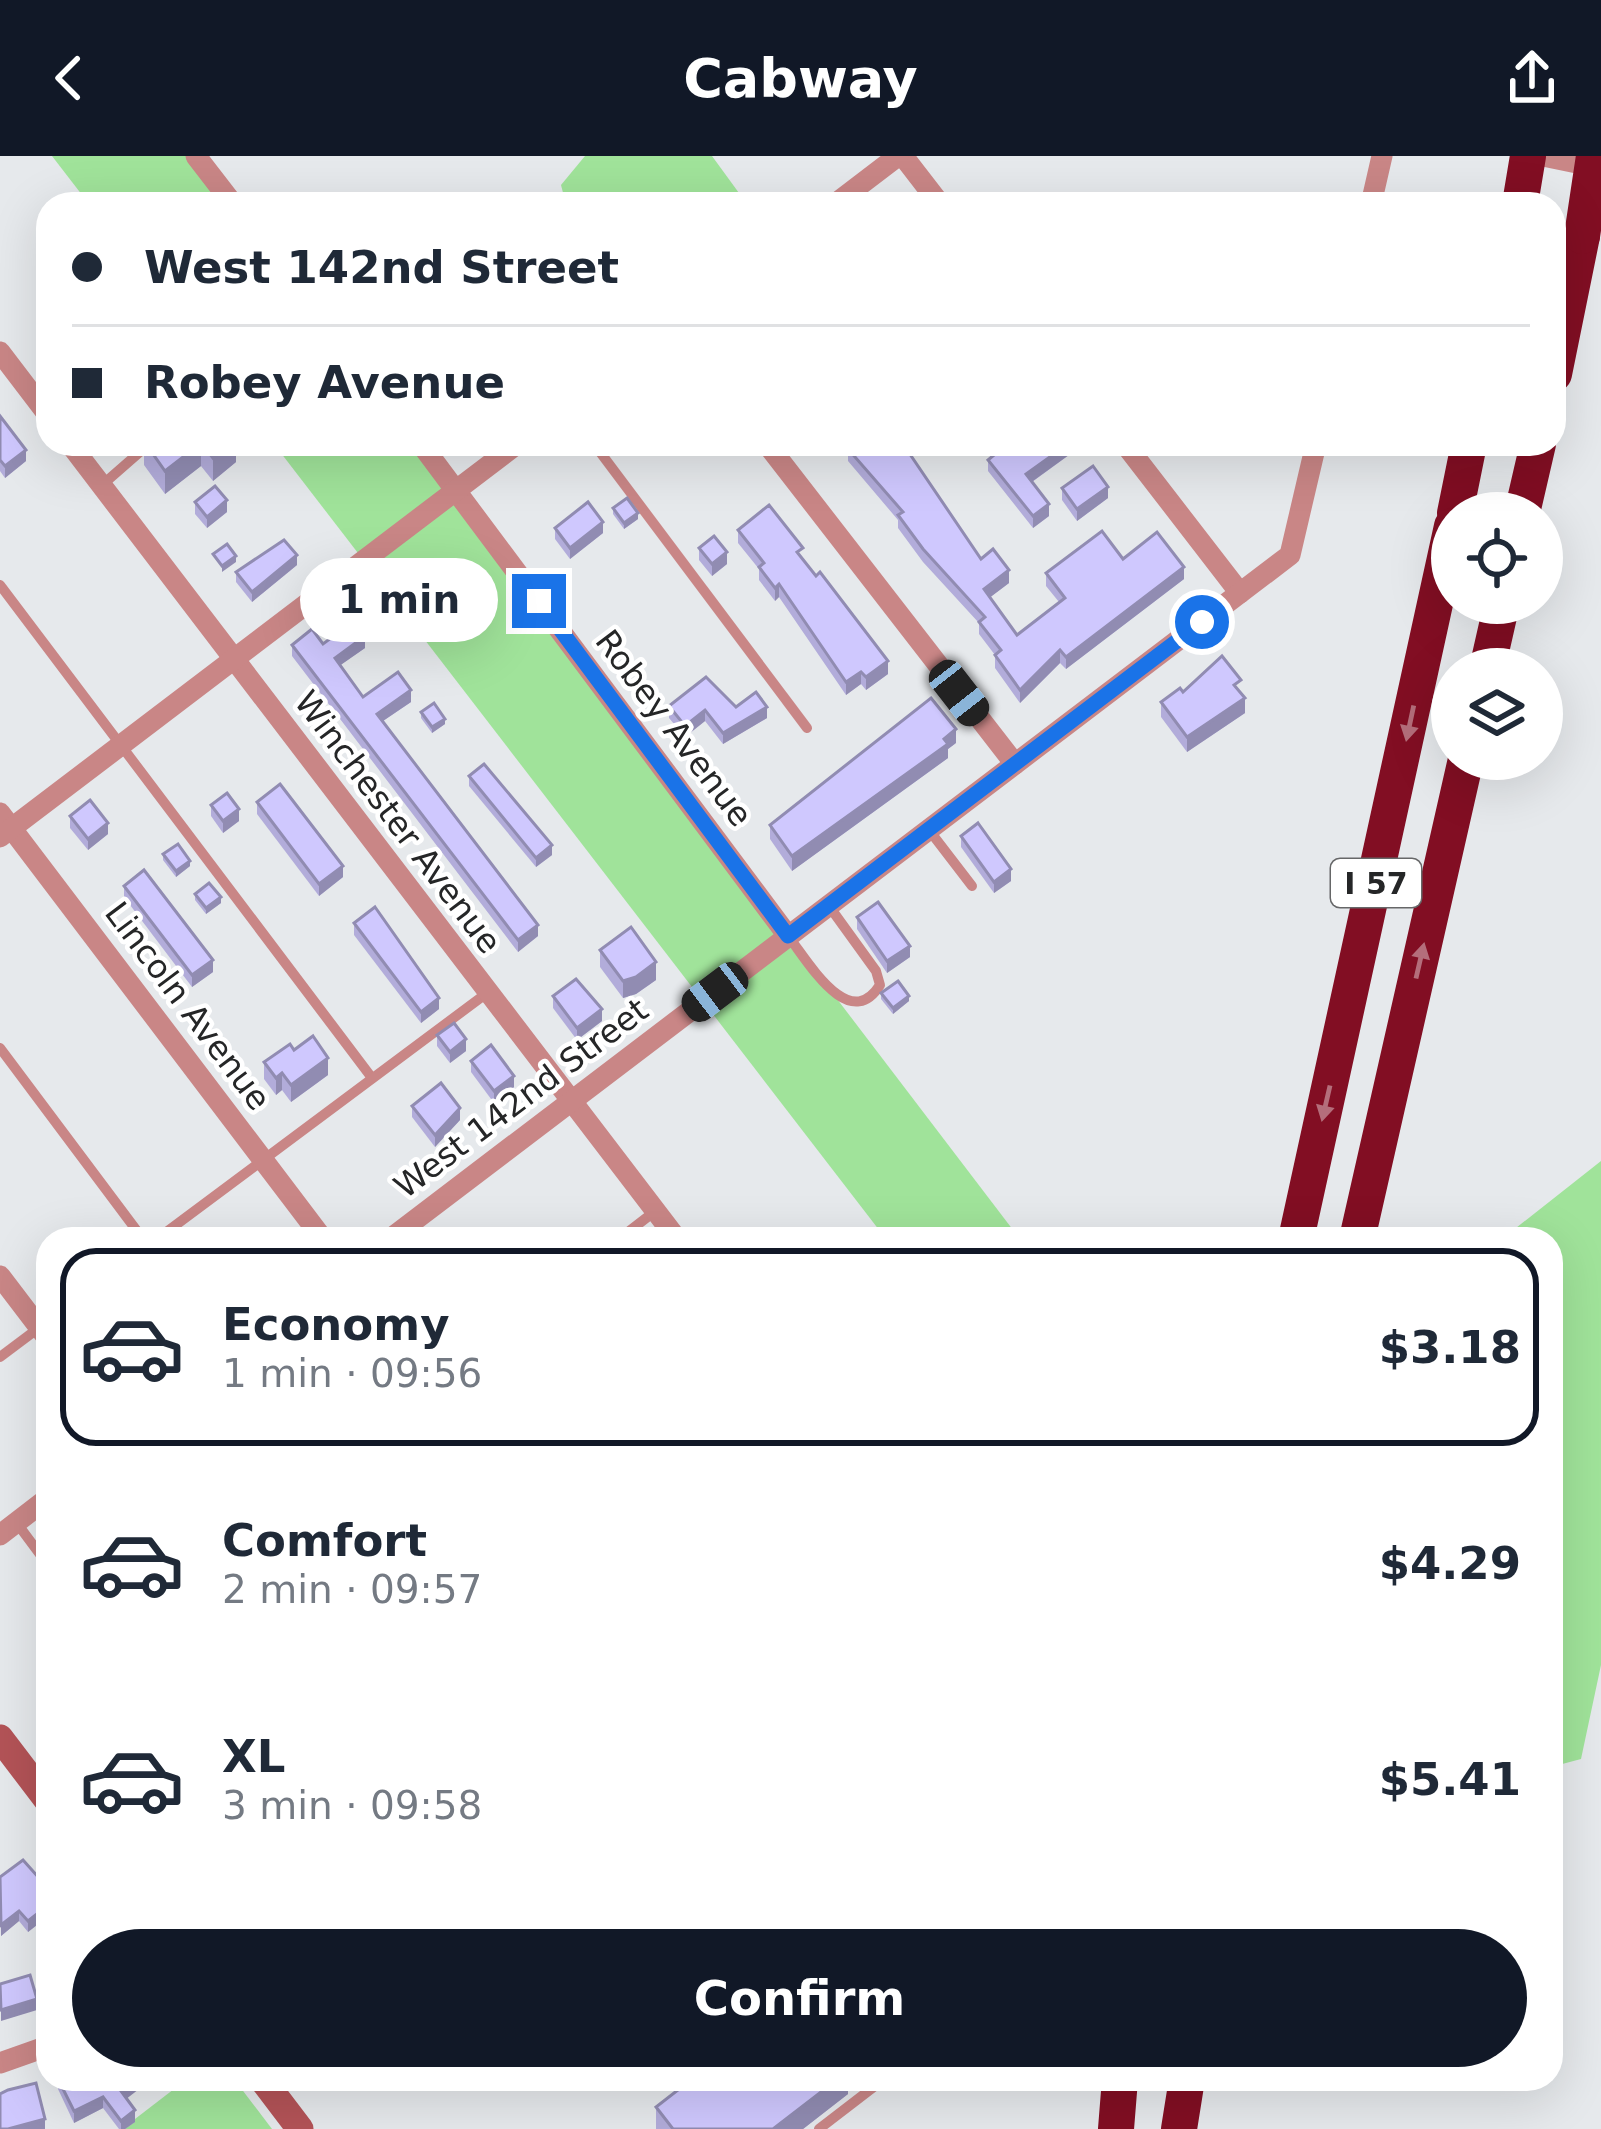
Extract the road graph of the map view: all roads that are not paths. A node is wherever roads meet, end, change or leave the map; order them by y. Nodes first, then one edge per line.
1 (196, 156) edge
2 (900, 156) edge
3 (1382, 156) edge
4 (1528, 156) edge
5 (1543, 156) edge
6 (1594, 156) edge
7 (1601, 168) edge
8 (224, 192) edge
9 (851, 192) edge
10 (930, 192) edge
11 (1374, 192) edge
12 (1522, 192) edge
13 (1566, 315) edge
14 (0, 352) edge
15 (36, 399) edge
16 (84, 456) edge
17 (135, 456) edge
18 (430, 456) edge
19 (501, 456) edge
20 (603, 456) edge
21 (776, 456) edge
22 (1134, 456) edge
23 (1313, 456) edge
24 (1467, 456) edge
25 (1535, 456) edge
26 (101, 486) junction
27 (456, 490) junction
28 (1459, 492) edge
29 (1527, 492) edge
30 (0, 585) edge
31 (1240, 593) junction
32 (1431, 622) edge
33 (233, 660) junction
34 (807, 728) dead end
35 (121, 746) junction
36 (1015, 764) junction
37 (1461, 780) edge
38 (4, 826) edge
39 (928, 830) junction
40 (972, 886) dead end
41 (829, 905) junction
42 (788, 936) junction
43 (487, 992) junction
44 (0, 1048) edge
45 (372, 1078) junction
46 (570, 1102) junction
47 (263, 1160) junction
48 (655, 1211) junction
49 (134, 1227) edge
50 (174, 1227) edge
51 (314, 1227) edge
52 (405, 1227) edge
53 (634, 1227) edge
54 (668, 1227) edge
55 (1299, 1227) edge
56 (1360, 1227) edge
57 (0, 1276) edge
58 (36, 1318) edge
59 (36, 1335) edge
60 (0, 1357) edge
61 (36, 1507) edge
62 (8, 1529) edge
63 (36, 1554) edge
64 (0, 1738) edge
65 (36, 1785) edge
66 (36, 2050) edge
67 (0, 2063) edge
68 (271, 2091) edge
69 (868, 2091) edge
70 (1119, 2091) edge
71 (1184, 2091) edge
72 (300, 2129) edge
73 (819, 2129) edge
74 (1116, 2129) edge
75 (1179, 2129) edge

1 - 8 street
2 - 9 street
2 - 10 street
3 - 11 street
4 - 12 highway
5 - 7 street
6 - 13 highway, bridge
14 - 15 street
16 - 26 street, Winchester Avenue
17 - 26 lane
18 - 27 street, Robey Avenue
19 - 27 street
20 - 34 lane
21 - 36 street
22 - 31 street
23 - 31 street, West 142nd Street
24 - 28 highway
25 - 29 highway
26 - 33 street, Winchester Avenue
27 - 33 street
27 - 42 street, Robey Avenue
30 - 35 lane
31 - 36 street, West 142nd Street
32 -> 55 highway, I 57
33 - 35 street
33 - 43 street, Winchester Avenue
35 - 38 street
35 - 45 lane
36 - 39 street, West 142nd Street
56 -> 37 highway, I 57
38 - 47 street, Lincoln Avenue
39 - 40 lane
39 - 41 street, West 142nd Street
41 - 42 street, West 142nd Street
41 - 42 lane
42 - 46 street, West 142nd Street
43 - 45 lane
43 - 46 street, Winchester Avenue
44 - 49 lane
45 - 47 lane
46 - 48 street, Winchester Avenue
46 - 52 street, West 142nd Street
47 - 50 lane
47 - 51 street, Lincoln Avenue
48 - 53 lane
48 - 54 street, Winchester Avenue
57 - 58 street
59 - 60 lane
61 - 62 street
62 - 63 lane
64 - 65 main road
66 - 67 street
68 - 72 main road
69 - 73 lane
70 - 74 highway
71 - 75 highway

